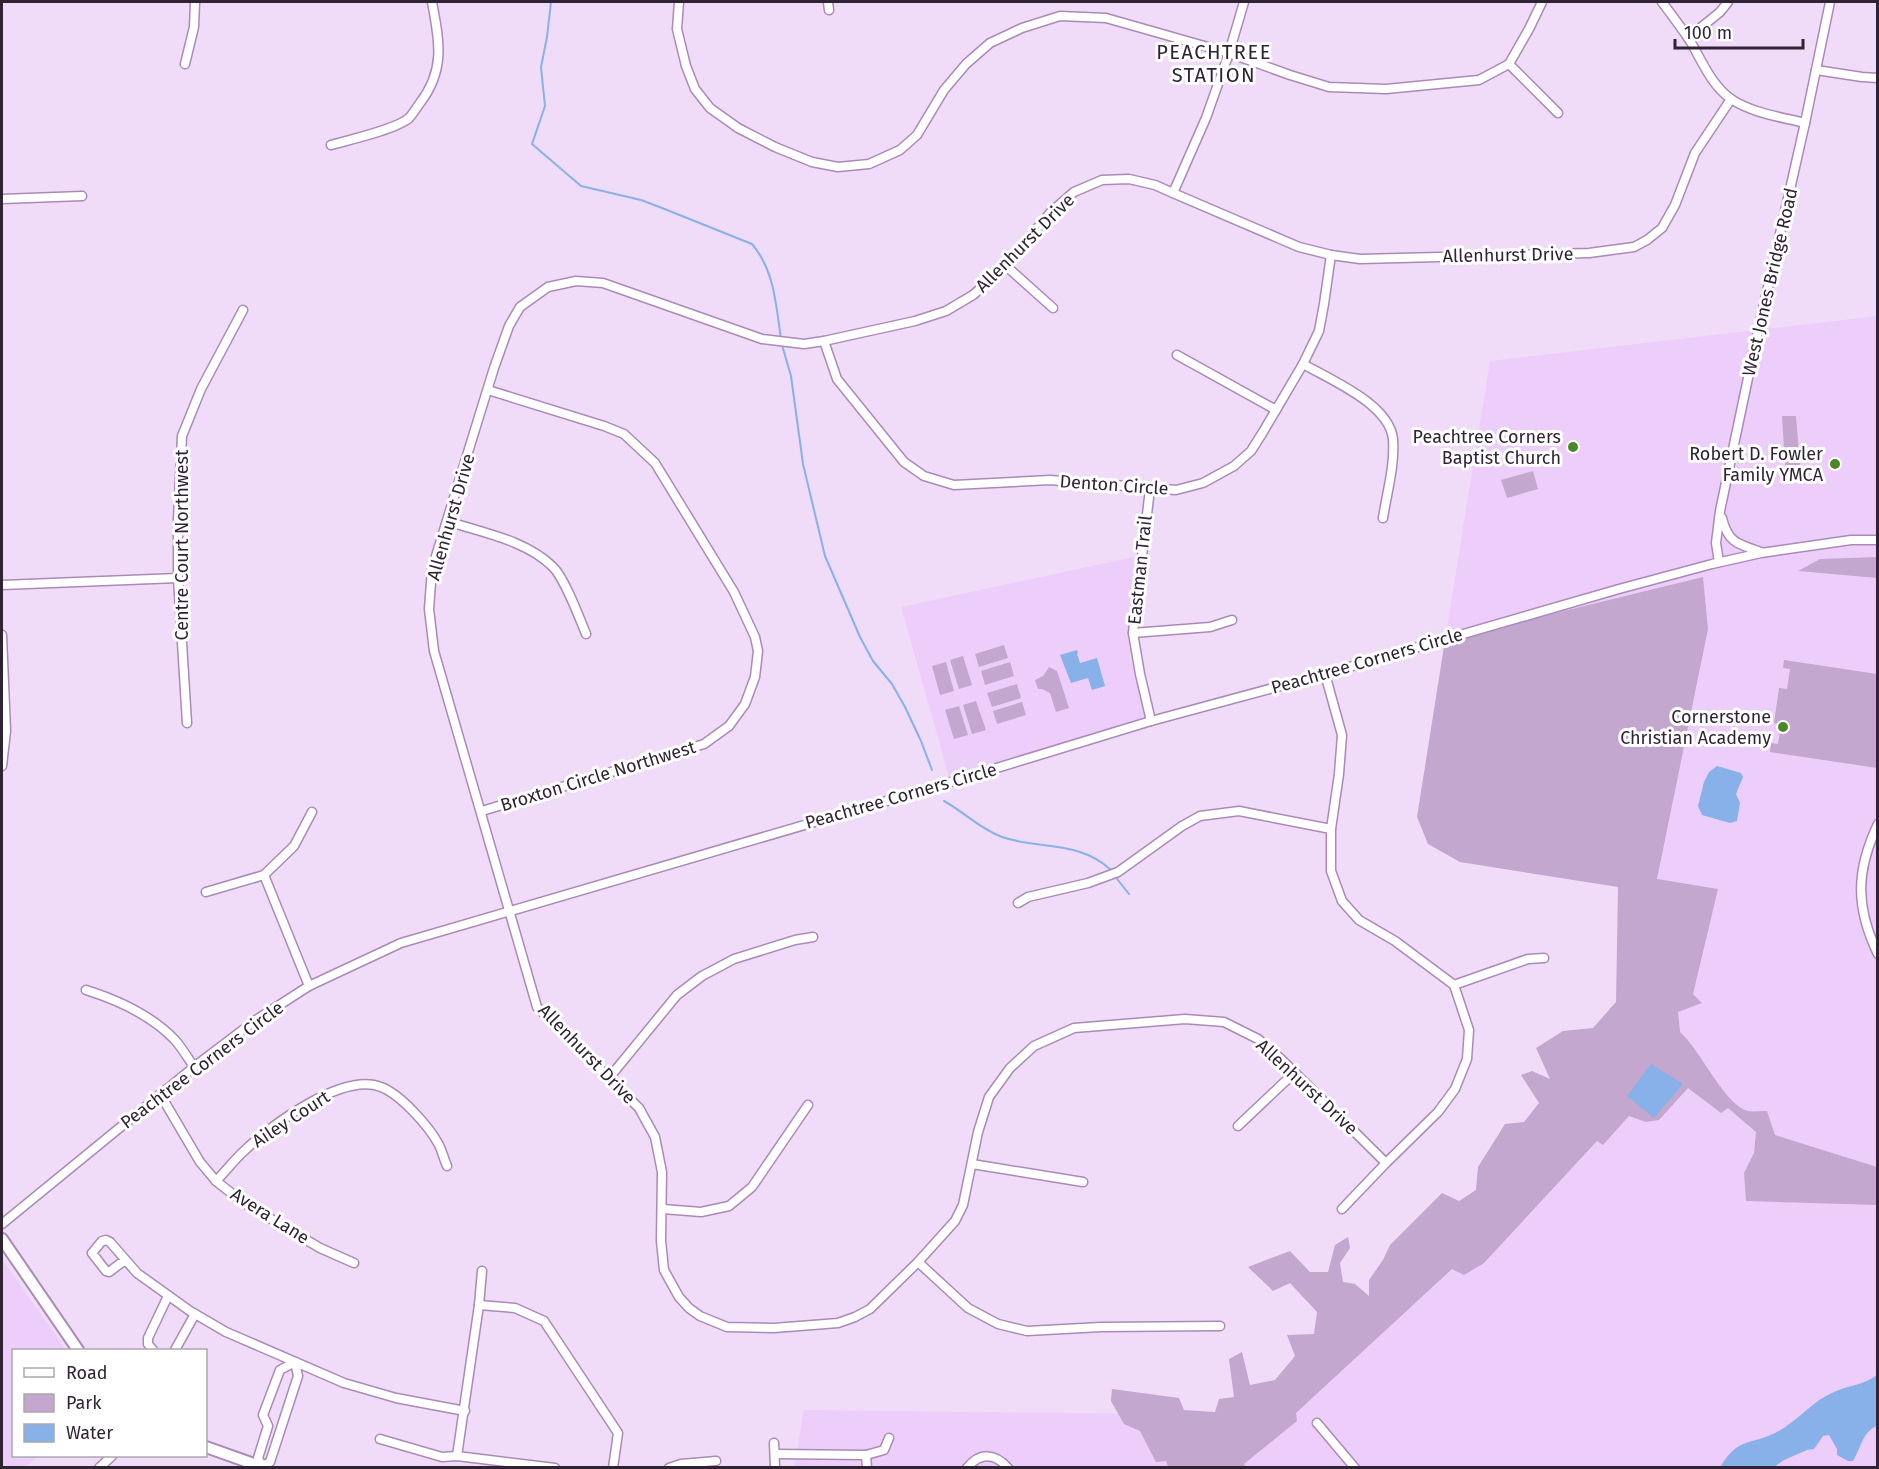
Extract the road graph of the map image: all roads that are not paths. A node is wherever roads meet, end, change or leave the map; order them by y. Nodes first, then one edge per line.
1 (195, 2) edge
2 (432, 2) edge
3 (679, 2) edge
4 (1245, 2) edge
5 (1542, 2) edge
6 (1662, 2) edge
7 (1728, 2) edge
8 (1830, 2) edge
9 (1688, 38) junction
10 (1229, 53) junction
11 (185, 64) dead end
12 (1509, 64) junction
13 (1816, 70) junction
14 (1878, 78) edge
15 (1731, 99) junction
16 (1558, 113) dead end
17 (1805, 123) junction
18 (331, 145) dead end
19 (1173, 192) junction
20 (82, 196) dead end
21 (2, 199) edge
22 (1331, 255) junction
23 (1006, 266) junction
24 (1053, 308) dead end
25 (243, 310) dead end
26 (824, 341) junction
27 (1177, 355) dead end
28 (1303, 364) junction
29 (488, 390) junction
30 (1276, 410) junction
31 (1150, 489) junction
32 (1720, 511) junction
33 (1383, 518) dead end
34 (447, 521) junction
35 (1878, 540) edge
36 (1761, 553) junction
37 (1719, 562) junction
38 (178, 578) junction
39 (2, 585) edge
40 (1232, 620) dead end
41 (1133, 633) junction
42 (586, 634) dead end
43 (2, 635) edge
44 (1325, 674) junction
45 (1151, 721) junction
46 (187, 723) dead end
47 (2, 766) edge
48 (482, 811) junction
49 (312, 812) dead end
50 (1878, 824) edge
51 (1331, 829) junction
52 (264, 875) junction
53 (206, 892) dead end
54 (1018, 903) dead end
55 (509, 911) junction
56 (813, 937) dead end
57 (1878, 954) edge
58 (1544, 958) dead end
59 (1454, 985) junction
60 (309, 986) junction
61 (86, 990) dead end
62 (194, 1066) junction
63 (1294, 1073) junction
64 (609, 1077) junction
65 (160, 1094) junction
66 (808, 1105) dead end
67 (1238, 1126) dead end
68 (1386, 1163) junction
69 (972, 1164) junction
70 (447, 1166) dead end
71 (216, 1181) junction
72 (1083, 1182) dead end
73 (663, 1209) junction
74 (1342, 1209) dead end
75 (2, 1224) edge
76 (2, 1239) edge
77 (125, 1260) dead end
78 (918, 1262) junction
79 (354, 1263) dead end
80 (482, 1271) dead end
81 (168, 1296) junction
82 (479, 1305) junction
83 (195, 1314) junction
84 (1220, 1326) dead end
85 (77, 1349) edge
86 (152, 1349) edge
87 (176, 1349) edge
88 (295, 1362) junction
89 (465, 1411) junction
90 (1317, 1424) dead end
91 (268, 1426) junction
92 (280, 1430) junction
93 (889, 1438) dead end
94 (380, 1439) dead end
95 (774, 1443) dead end
96 (207, 1447) edge
97 (775, 1454) junction
98 (867, 1455) junction
99 (457, 1456) junction
100 (716, 1461) dead end
101 (263, 1467) edge
102 (555, 1467) edge
103 (613, 1467) edge
104 (669, 1467) edge
105 (775, 1467) edge
106 (867, 1467) edge
107 (967, 1467) edge
108 (1008, 1467) edge
109 (1355, 1467) edge

1 - 11 street
2 - 18 street
3 - 10 street
4 - 10 street
5 - 12 street
6 - 9 street
7 - 9 street
8 - 13 street, West Jones Bridge Road
9 - 15 street
10 - 12 street
10 - 19 street
12 - 16 street
13 - 14 street
13 - 17 street, West Jones Bridge Road
15 - 17 street
15 - 22 street, Allenhurst Drive
17 - 32 street, West Jones Bridge Road
19 - 22 street, Allenhurst Drive
19 - 23 street, Allenhurst Drive
20 - 21 street
22 - 28 street, Denton Circle
23 - 24 street
23 - 26 street, Allenhurst Drive
25 - 38 street, Centre Court Northwest
26 - 29 street, Allenhurst Drive
26 - 31 street, Denton Circle
27 - 30 street
28 - 30 street, Denton Circle
28 - 33 street
29 - 34 street, Allenhurst Drive
29 - 48 street, Broxton Circle Northwest
30 - 31 street, Denton Circle
31 - 41 street, Eastman Trail
32 - 36 street
32 - 37 street, West Jones Bridge Road
34 - 42 street
34 - 48 street, Allenhurst Drive
35 - 36 street, Peachtree Corners Circle
36 - 37 street, Peachtree Corners Circle
37 - 44 street, Peachtree Corners Circle
38 - 39 street
38 - 46 street, Centre Court Northwest
40 - 41 street
41 - 45 street, Eastman Trail
43 - 47 street
44 - 45 street, Peachtree Corners Circle
44 - 51 street
45 - 55 street, Peachtree Corners Circle
48 - 55 street, Allenhurst Drive
49 - 52 street
50 - 57 street
51 - 54 street
51 - 59 street
52 - 53 street
52 - 60 street
55 - 60 street, Peachtree Corners Circle
55 - 64 street, Allenhurst Drive
56 - 64 street
58 - 59 street
59 - 68 street
60 - 62 street, Peachtree Corners Circle
61 - 62 street
62 - 65 street, Peachtree Corners Circle
63 - 67 street
63 - 68 street, Allenhurst Drive
63 - 69 street, Allenhurst Drive
64 - 73 street, Allenhurst Drive
65 - 71 street, Avera Lane
65 - 75 street, Peachtree Corners Circle
66 - 73 street
68 - 74 street
69 - 72 street
69 - 78 street, Allenhurst Drive
70 - 71 street, Ailey Court
71 - 79 street, Avera Lane
73 - 78 street, Allenhurst Drive
76 - 85 main road
77 - 81 street
78 - 84 street
80 - 82 street
81 - 83 street
81 - 86 street
82 - 89 street
82 - 103 street
83 - 87 street
83 - 88 street
88 - 89 street
88 - 91 street
88 - 92 street
89 - 99 street
90 - 109 street
91 - 92 street
91 - 101 street
92 - 101 street
93 - 98 street
94 - 99 street
95 - 97 street
96 - 101 main road
97 - 98 street
97 - 105 street
98 - 106 street
99 - 102 street
100 - 104 street
107 - 108 street

